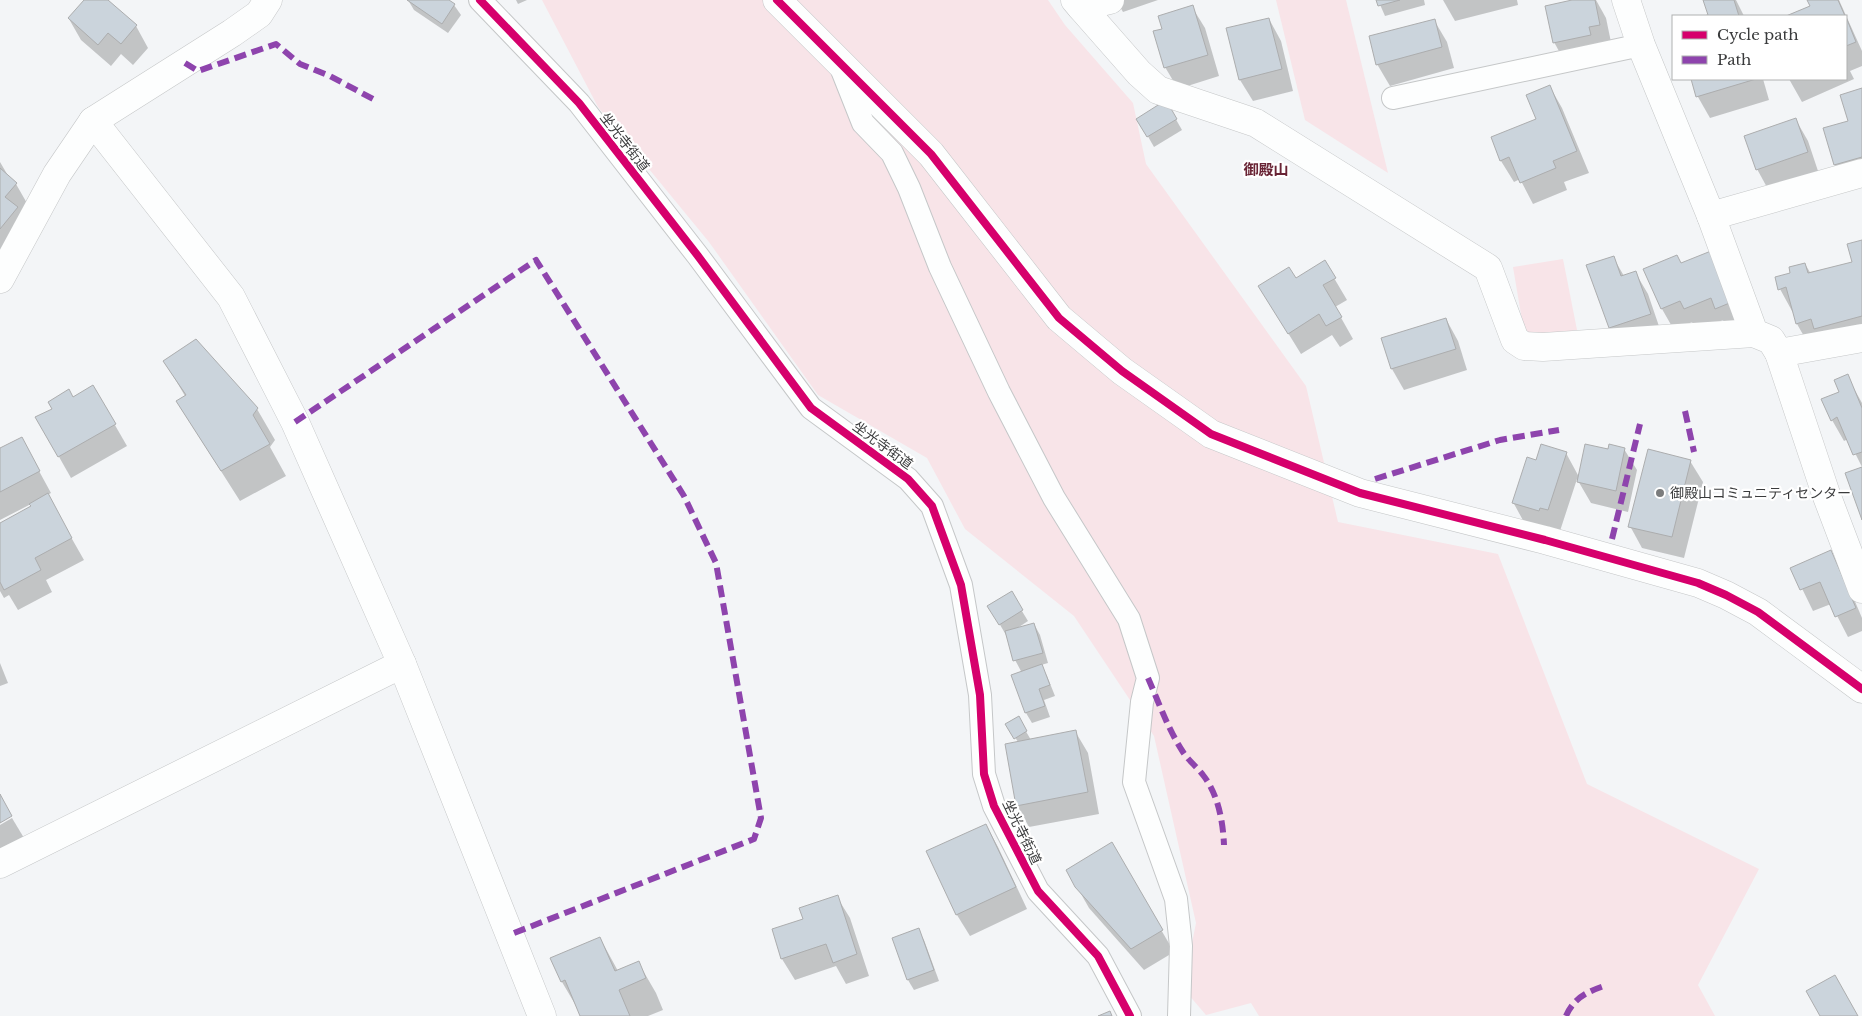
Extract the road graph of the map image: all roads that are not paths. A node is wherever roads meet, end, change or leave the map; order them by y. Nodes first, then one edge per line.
1 (268, 0) edge
2 (480, 0) edge
3 (777, 0) edge
4 (1110, 0) edge
5 (1626, 0) edge
6 (1078, 4) edge
7 (1641, 45) junction
8 (838, 60) junction
9 (1393, 98) dead end
10 (93, 121) junction
11 (1862, 173) edge
12 (1711, 216) junction
13 (0, 279) edge
14 (1754, 333) junction
15 (1862, 338) edge
16 (1779, 353) junction
17 (1862, 589) edge
18 (402, 664) junction
19 (1862, 689) edge
20 (0, 864) edge
21 (542, 1016) edge
22 (1130, 1016) edge
23 (1179, 1016) edge

1 - 10 street
2 - 22 lane, 坐光寺街道
3 - 8 street
4 - 6 street
5 - 7 street
6 - 14 street
7 - 9 lane
7 - 12 street
8 - 19 street
8 - 23 lane
10 - 13 street
10 - 18 street
11 - 12 street
12 - 14 street
14 - 16 street
15 - 16 street
16 - 17 street
18 - 20 street
18 - 21 street

